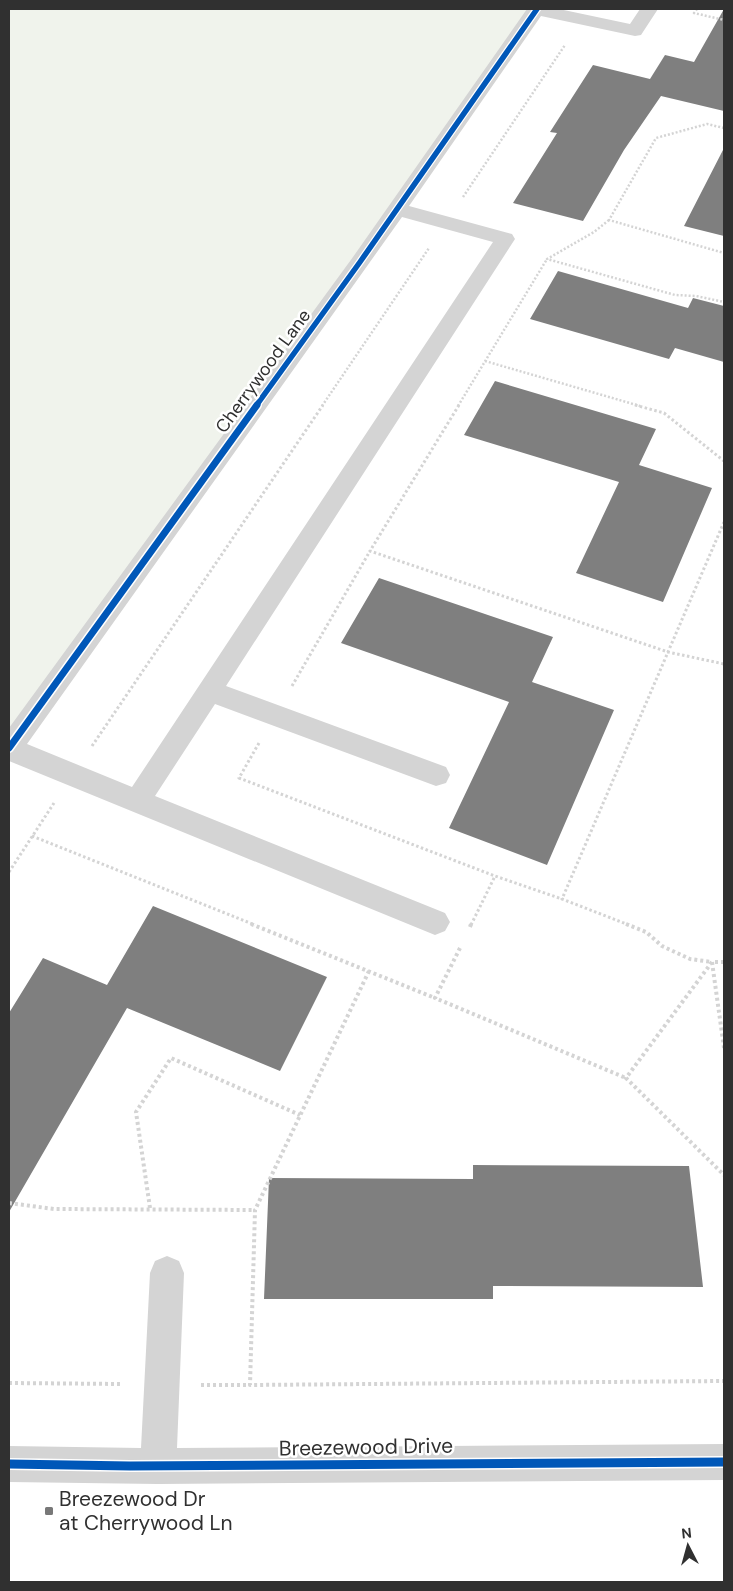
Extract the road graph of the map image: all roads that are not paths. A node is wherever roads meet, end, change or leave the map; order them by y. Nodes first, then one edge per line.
1 (537, 9) edge
2 (649, 9) edge
3 (397, 209) junction
4 (210, 690) junction
5 (9, 748) edge
6 (436, 776) dead end
7 (138, 800) junction
8 (435, 922) dead end
9 (167, 1273) dead end
10 (724, 1462) edge
11 (9, 1464) edge
12 (158, 1466) junction

1 - 2 street
1 - 3 street, Cherrywood Lane
3 - 4 street
3 - 5 street, Cherrywood Lane
4 - 6 street
4 - 7 street
5 - 7 street
7 - 8 street
9 - 12 street
10 - 12 street, Breezewood Drive
11 - 12 street, Breezewood Drive

